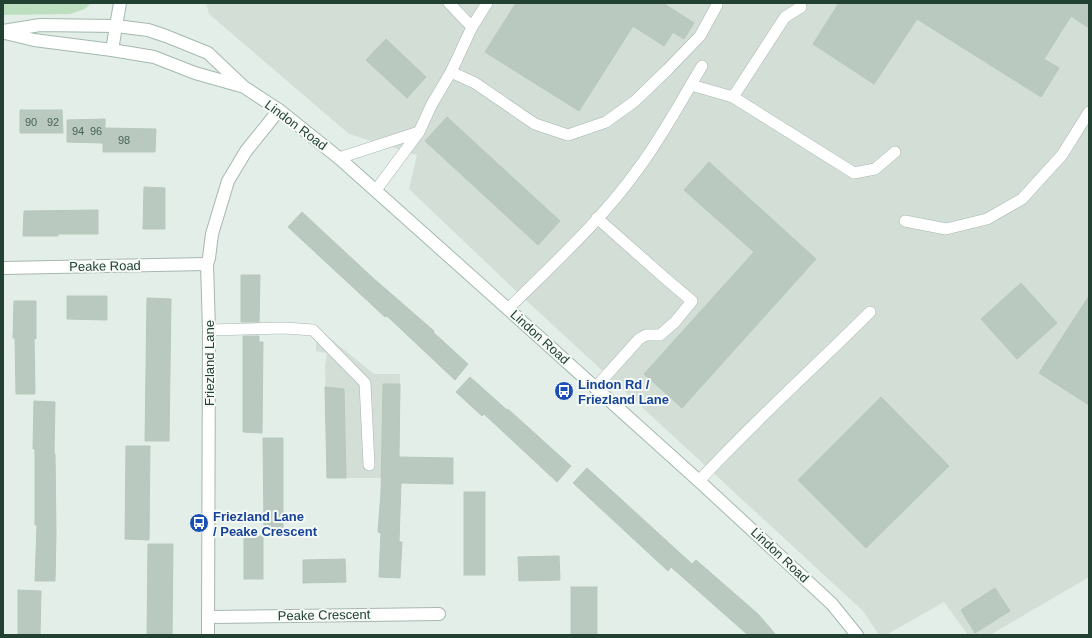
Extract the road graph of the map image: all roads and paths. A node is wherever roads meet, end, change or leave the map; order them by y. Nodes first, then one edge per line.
1 (120, 3) edge
2 (449, 3) edge
3 (487, 3) edge
4 (716, 5) dead end
5 (801, 8) dead end
6 (116, 26) junction
7 (472, 27) junction
8 (3, 32) edge
9 (112, 50) junction
10 (702, 66) dead end
11 (451, 72) junction
12 (691, 85) junction
13 (244, 87) junction
14 (733, 97) junction
15 (278, 110) junction
16 (1089, 112) edge
17 (419, 132) junction
18 (895, 152) dead end
19 (339, 158) junction
20 (376, 190) junction
21 (597, 218) junction
22 (905, 221) dead end
23 (206, 264) junction
24 (3, 268) edge
25 (508, 309) junction
26 (870, 312) dead end
27 (209, 330) junction
28 (595, 388) junction
29 (369, 465) dead end
30 (699, 481) junction
31 (439, 614) dead end
32 (208, 617) junction
33 (208, 635) edge
34 (857, 635) edge

1 - 6 main road
2 - 7 lane
3 - 7 lane
4 - 11 lane
5 - 14 lane
6 - 8 main road, Lindon Road
6 - 9 main road
6 - 13 main road, Lindon Road
7 - 11 lane
8 - 9 main road, Lindon Road
9 - 13 main road, Lindon Road
10 - 12 lane
11 - 17 lane
12 - 14 lane
12 - 21 lane
13 - 15 main road, Lindon Road
14 - 18 lane
15 - 19 main road, Lindon Road
15 - 23 main road, Friezland Lane
16 - 22 lane
17 - 19 lane
17 - 20 lane
19 - 20 main road, Lindon Road
20 - 25 main road, Lindon Road
21 - 25 lane
21 - 28 lane
23 - 24 main road, Peake Road
23 - 27 main road, Friezland Lane
25 - 28 main road, Lindon Road
26 - 30 lane
27 - 29 lane
27 - 32 main road, Friezland Lane
28 - 30 main road, Lindon Road
30 - 34 main road, Lindon Road
31 - 32 main road, Peake Crescent
32 - 33 main road, Friezland Lane

